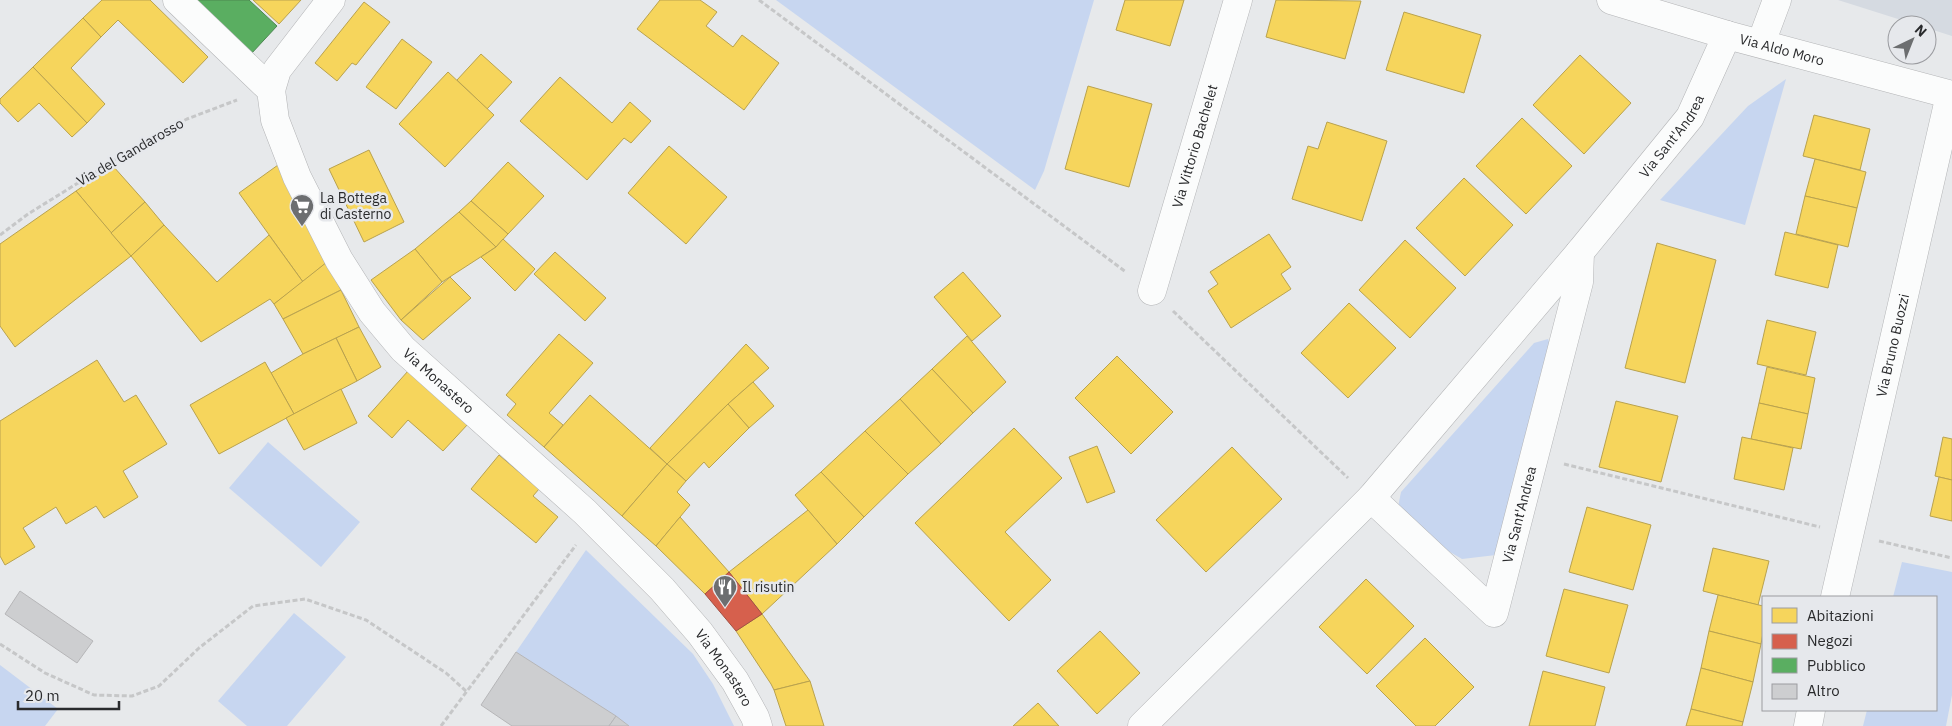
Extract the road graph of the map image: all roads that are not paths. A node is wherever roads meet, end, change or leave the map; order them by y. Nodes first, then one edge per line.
1 (177, 0) edge
2 (331, 0) edge
3 (1238, 0) edge
4 (1611, 0) edge
5 (1777, 0) edge
6 (1727, 35) junction
7 (1762, 43) junction
8 (271, 90) junction
9 (1951, 95) edge
10 (1952, 173) edge
11 (1925, 200) junction
12 (1580, 252) junction
13 (1152, 291) road end
14 (1371, 498) junction
15 (1835, 596) edge
16 (1811, 711) edge
17 (758, 726) edge
18 (1142, 726) edge
19 (1808, 726) edge

1 - 8 street
2 - 8 street
3 - 13 street, Via Vittorio Bachelet
4 - 6 street, Via Aldo Moro
5 - 7 street
6 - 7 street, Via Aldo Moro
6 - 12 street, Via Sant'Andrea
7 - 9 street, Via Aldo Moro
8 - 17 street, Via Monastero
9 - 11 street, Via Bruno Buozzi
10 - 11 street
11 - 15 street, Via Bruno Buozzi
12 - 14 street, Via Sant'Andrea
12 - 14 street, Via Sant'Andrea
14 - 18 street, Via Sant'Andrea
16 - 19 street

